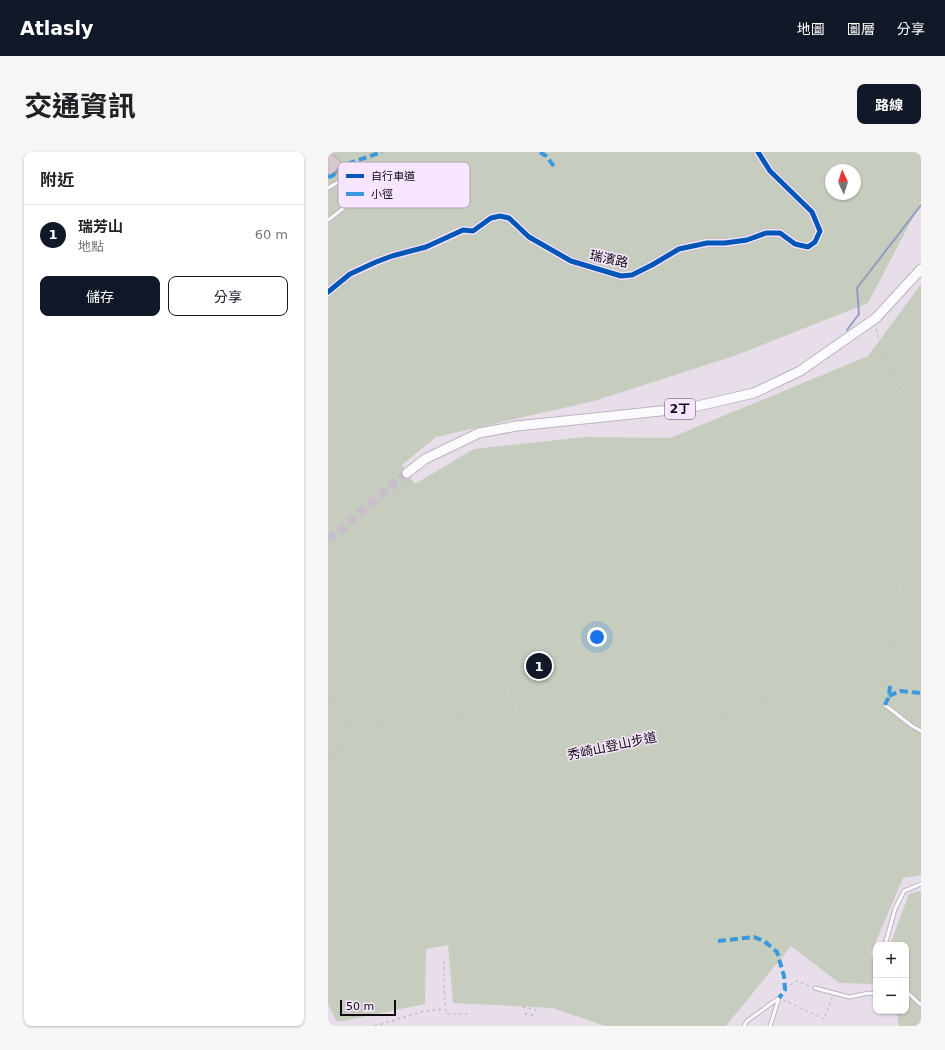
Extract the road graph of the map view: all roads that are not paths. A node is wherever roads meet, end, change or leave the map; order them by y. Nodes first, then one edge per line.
1 (758, 152) edge
2 (338, 184) edge
3 (328, 188) edge
4 (342, 208) edge
5 (328, 220) edge
6 (921, 269) edge
7 (328, 292) edge
8 (407, 473) tunnel mouth
9 (885, 704) road end
10 (921, 730) edge
11 (921, 884) edge
12 (886, 942) edge
13 (815, 988) road end
14 (873, 994) edge
15 (909, 995) edge
16 (921, 1005) edge
17 (744, 1026) edge
18 (770, 1026) edge

1 - 7 street, 瑞濱路
2 - 3 lane
4 - 5 lane
6 - 8 main road, 2丁
9 - 10 lane
11 - 12 lane
13 - 14 lane
15 - 16 lane
17 - 18 lane

